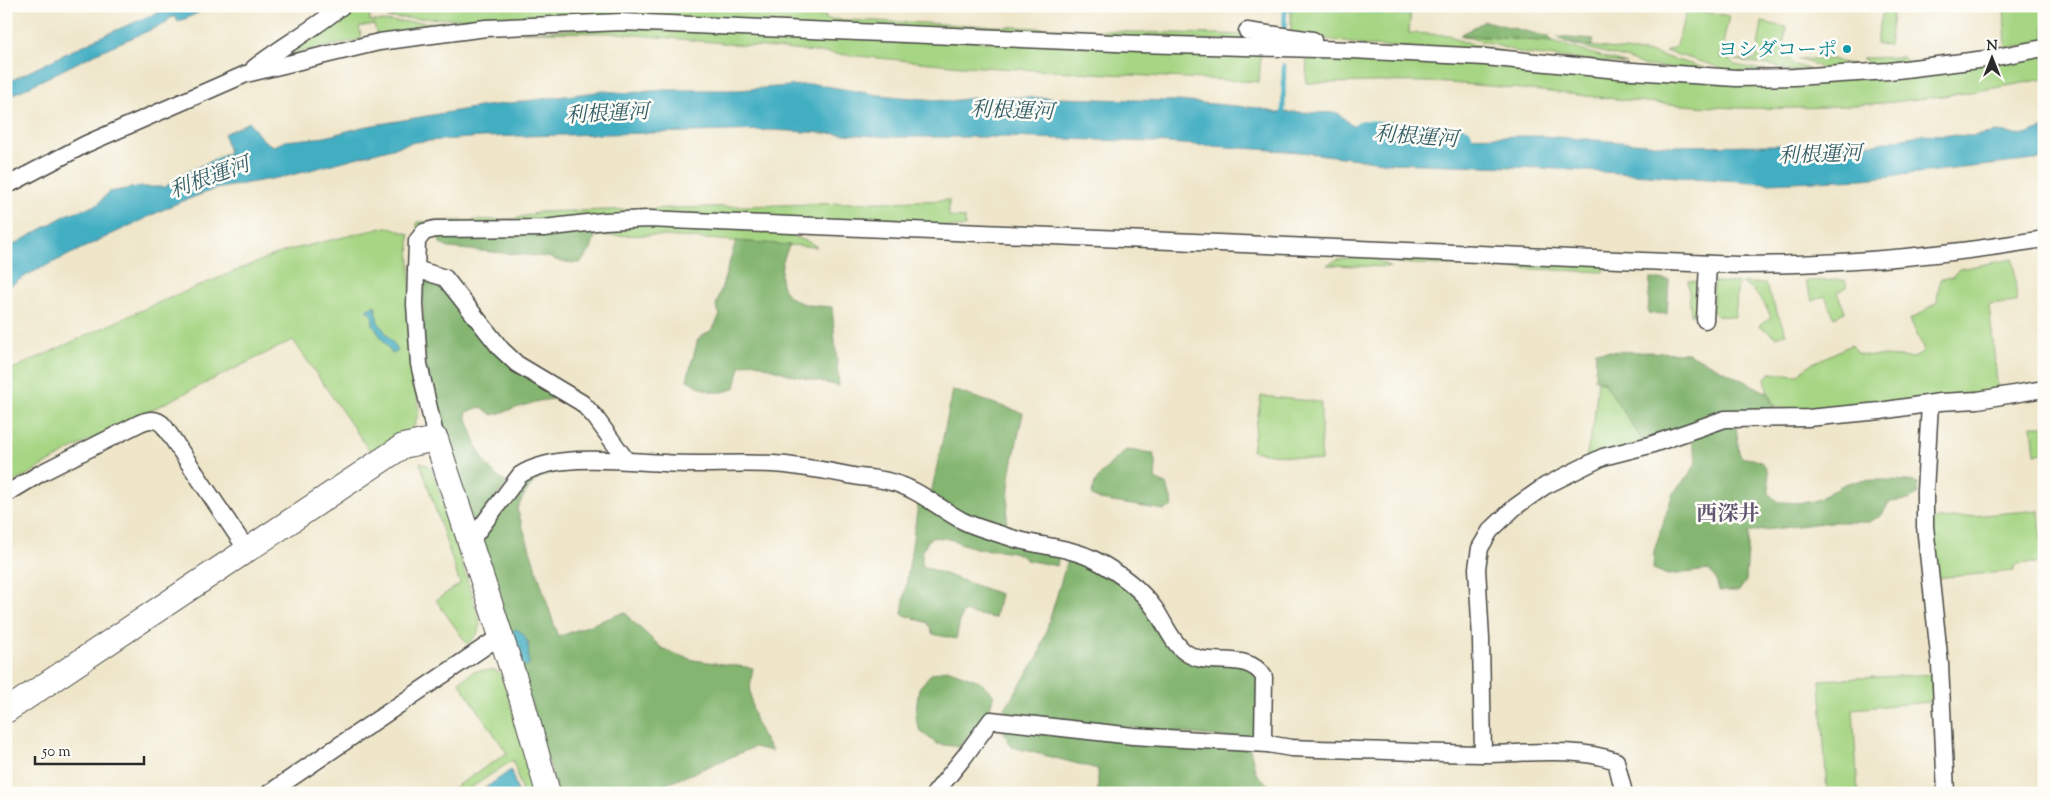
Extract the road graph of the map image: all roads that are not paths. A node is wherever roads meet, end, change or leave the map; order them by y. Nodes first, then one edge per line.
1 (342, 6) edge
2 (1247, 32) dead end
3 (2044, 48) edge
4 (1352, 50) junction
5 (246, 74) junction
6 (6, 186) edge
7 (2044, 239) edge
8 (1708, 264) junction
9 (416, 269) junction
10 (1705, 320) dead end
11 (2044, 389) edge
12 (1930, 404) junction
13 (436, 439) junction
14 (626, 460) junction
15 (6, 494) edge
16 (469, 543) junction
17 (247, 550) junction
18 (500, 637) junction
19 (6, 711) edge
20 (1268, 744) junction
21 (1483, 754) junction
22 (269, 793) edge
23 (548, 793) edge
24 (936, 793) edge
25 (1624, 793) edge
26 (1946, 793) edge

1 - 5 street
2 - 4 street
3 - 4 street
4 - 5 street
5 - 6 street
7 - 8 street
8 - 9 street
8 - 10 street
9 - 13 street
9 - 14 street
11 - 12 street
12 - 21 street
12 - 26 street
13 - 16 street
13 - 17 street
14 - 16 street
14 - 20 street
15 - 17 street
16 - 18 street
17 - 19 street
18 - 22 street
18 - 23 street
20 - 21 street
20 - 24 street
21 - 25 street

